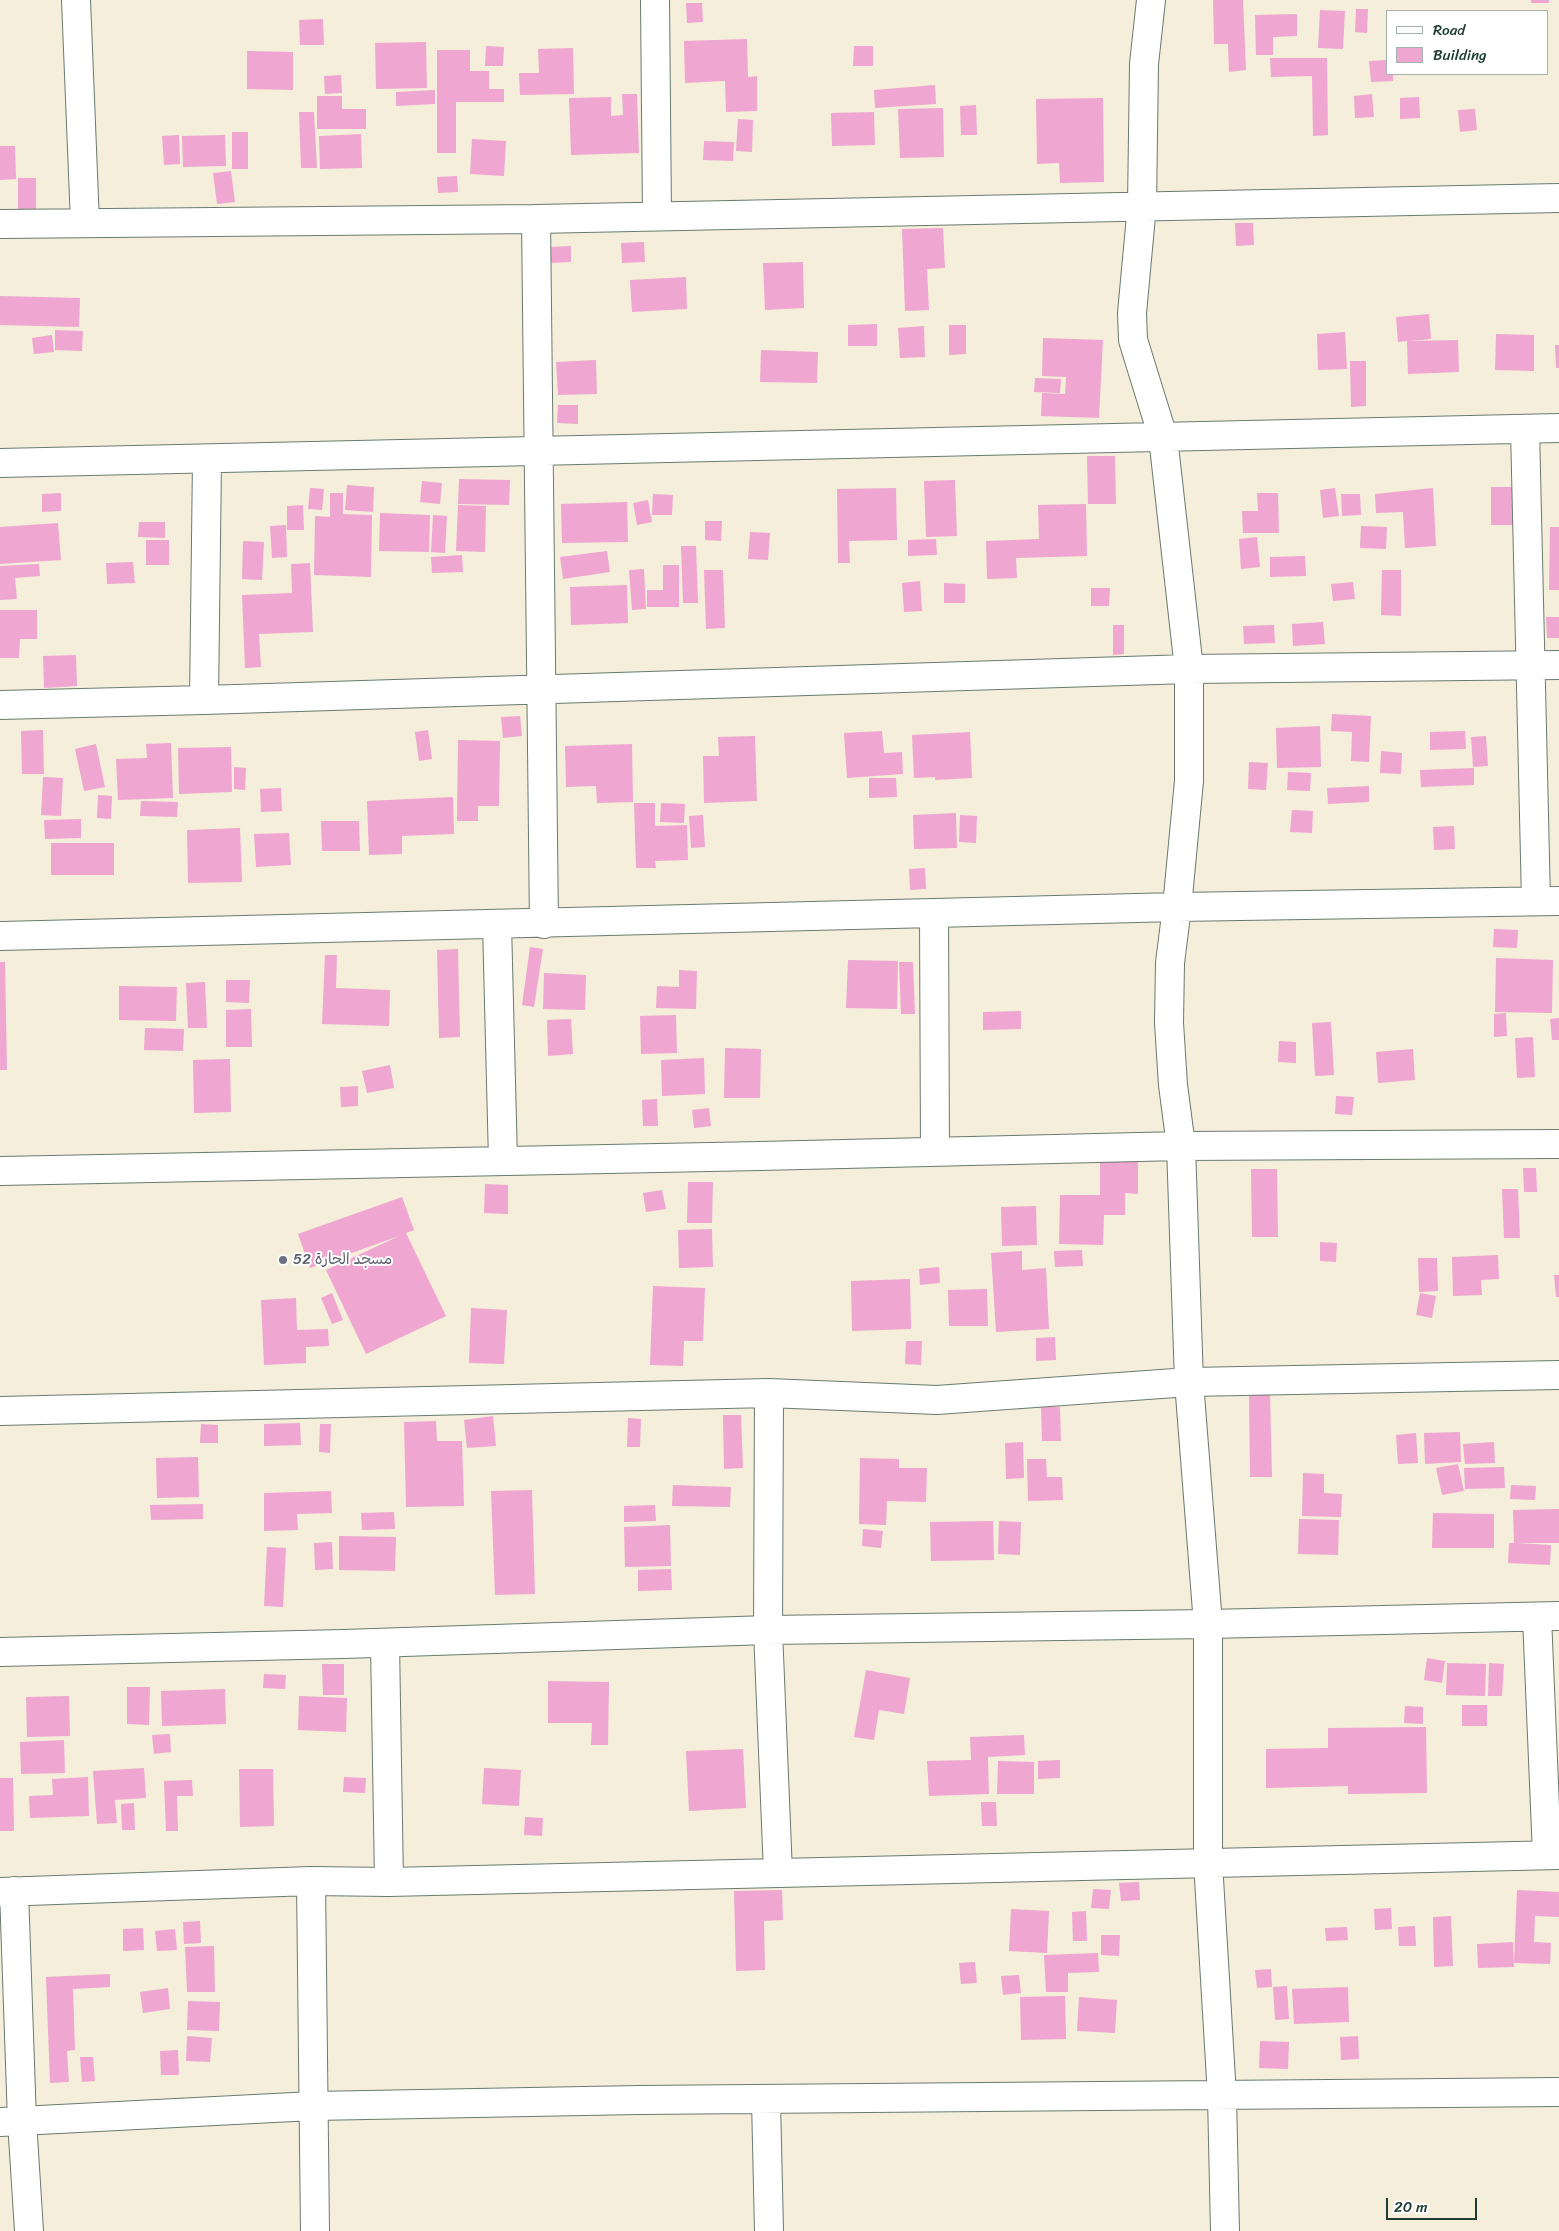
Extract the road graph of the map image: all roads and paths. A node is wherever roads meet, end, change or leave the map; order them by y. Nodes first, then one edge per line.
1 (76, 0) edge
2 (655, 0) edge
3 (1151, 0) edge
4 (1559, 198) edge
5 (1142, 205) junction
6 (657, 216) junction
7 (536, 219) junction
8 (85, 223) junction
9 (0, 224) edge
10 (1559, 428) edge
11 (1525, 429) junction
12 (1163, 437) junction
13 (538, 451) junction
14 (206, 460) junction
15 (0, 464) edge
16 (1559, 665) edge
17 (1530, 666) junction
18 (1189, 668) junction
19 (541, 689) junction
20 (204, 700) junction
21 (0, 705) edge
22 (1548, 901) edge
23 (1177, 908) junction
24 (934, 914) junction
25 (497, 924) junction
26 (544, 924) junction
27 (0, 936) edge
28 (1559, 1144) edge
29 (1181, 1146) junction
30 (935, 1152) junction
31 (503, 1161) junction
32 (0, 1170) edge
33 (1559, 1375) edge
34 (1189, 1382) junction
35 (769, 1393) junction
36 (0, 1411) edge
37 (1548, 1616) edge
38 (1208, 1624) junction
39 (768, 1630) junction
40 (385, 1643) junction
41 (0, 1652) edge
42 (1553, 1855) edge
43 (1208, 1862) junction
44 (778, 1873) junction
45 (311, 1881) junction
46 (389, 1882) junction
47 (7, 1891) edge
48 (1559, 2092) edge
49 (1222, 2096) junction
50 (766, 2100) junction
51 (313, 2106) junction
52 (11, 2122) edge
53 (29, 2231) edge
54 (316, 2231) edge
55 (769, 2231) edge
56 (1225, 2231) edge

1 - 8 street
2 - 6 street
3 - 5 street
4 - 5 street
5 - 6 street
5 - 12 street
6 - 7 street
7 - 8 street
7 - 13 street
8 - 9 street
10 - 11 street
11 - 12 street
11 - 17 street
12 - 13 street
12 - 18 street
13 - 14 street
13 - 19 street
14 - 15 street
14 - 20 street
16 - 17 street
17 - 18 street
17 - 22 street
18 - 19 street
18 - 23 street
19 - 20 street
19 - 26 street
20 - 21 street
22 - 23 street
23 - 24 street
23 - 29 street
24 - 26 street
24 - 30 street
25 - 26 street
25 - 27 street
25 - 31 street
28 - 29 street
29 - 30 street
29 - 34 street
30 - 31 street
31 - 32 street
33 - 34 street
34 - 35 street
34 - 38 street
35 - 36 street
35 - 39 street
37 - 38 street
37 - 42 street
38 - 39 street
38 - 43 street
39 - 40 street
39 - 44 street
40 - 41 street
40 - 46 street
42 - 43 street
43 - 44 street
43 - 49 street
44 - 46 street
45 - 46 street
45 - 47 street
45 - 51 street
47 - 52 street
48 - 49 street
49 - 50 street
49 - 56 street
50 - 51 street
50 - 55 street
51 - 52 street
51 - 54 street
52 - 53 street

